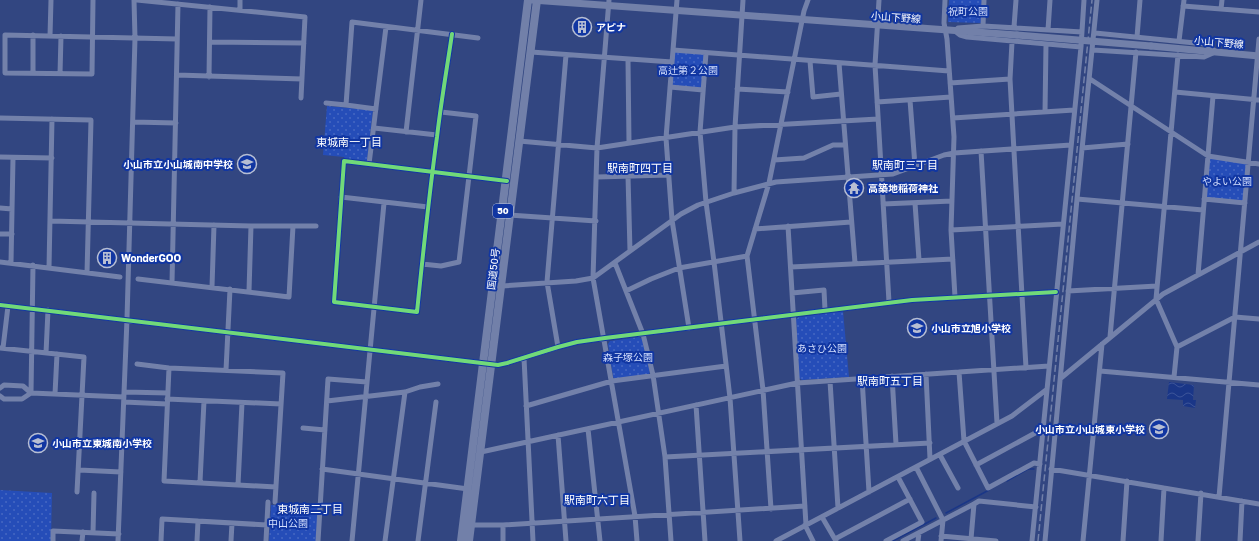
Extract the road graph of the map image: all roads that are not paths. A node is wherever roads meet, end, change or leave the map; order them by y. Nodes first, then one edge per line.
1 (51, 0) edge
2 (93, 0) edge
3 (136, 0) edge
4 (240, 0) edge
5 (421, 0) edge
6 (528, 0) edge
7 (535, 0) edge
8 (677, 0) edge
9 (743, 0) edge
10 (808, 0) edge
11 (880, 0) edge
12 (945, 0) edge
13 (984, 0) edge
14 (1016, 0) edge
15 (1050, 0) edge
16 (1084, 0) edge
17 (1097, 0) edge
18 (1140, 0) edge
19 (1184, 0) edge
20 (1222, 0) edge
21 (609, 3) edge
22 (178, 4) junction
23 (1183, 6) junction
24 (210, 8) junction
25 (1221, 9) junction
26 (240, 10) junction
27 (676, 11) junction
28 (1259, 12) edge
29 (742, 15) junction
30 (802, 20) junction
31 (878, 25) junction
32 (983, 26) junction
33 (386, 27) junction
34 (1014, 27) junction
35 (418, 30) junction
36 (945, 30) junction
37 (1048, 30) junction
38 (955, 31) junction
39 (1082, 32) junction
40 (1094, 33) junction
41 (452, 34) junction
42 (33, 35) junction
43 (50, 36) junction
44 (61, 36) junction
45 (92, 37) junction
46 (1137, 37) junction
47 (135, 38) junction
48 (478, 38) dead end
49 (177, 39) junction
50 (1259, 39) edge
51 (1179, 41) junction
52 (210, 42) junction
53 (1012, 42) junction
54 (304, 43) junction
55 (1046, 44) junction
56 (1081, 47) junction
57 (673, 50) junction
58 (1093, 50) junction
59 (531, 52) junction
60 (1136, 52) junction
61 (1216, 52) junction
62 (706, 53) junction
63 (566, 55) junction
64 (740, 55) junction
65 (1178, 55) junction
66 (1258, 56) edge
67 (604, 58) junction
68 (628, 60) junction
69 (795, 60) junction
70 (810, 61) junction
71 (672, 62) junction
72 (838, 63) junction
73 (875, 65) junction
74 (949, 71) junction
75 (33, 73) junction
76 (60, 74) junction
77 (177, 75) junction
78 (209, 77) junction
79 (302, 79) junction
80 (1010, 79) junction
81 (1090, 79) junction
82 (950, 83) junction
83 (670, 87) junction
84 (737, 89) junction
85 (703, 90) junction
86 (788, 92) junction
87 (1175, 92) junction
88 (841, 94) junction
89 (1213, 96) junction
90 (951, 97) junction
91 (301, 98) dead end
92 (910, 100) junction
93 (1257, 100) edge
94 (877, 102) junction
95 (326, 103) dead end
96 (346, 106) junction
97 (1132, 106) junction
98 (376, 109) junction
99 (1074, 110) junction
100 (441, 112) junction
101 (1045, 112) junction
102 (1012, 114) junction
103 (0, 118) edge
104 (953, 118) junction
105 (52, 119) junction
106 (878, 119) junction
107 (842, 120) junction
108 (133, 122) junction
109 (176, 123) junction
110 (782, 123) junction
111 (735, 127) junction
112 (374, 128) junction
113 (406, 132) junction
114 (700, 132) junction
115 (1171, 132) junction
116 (437, 135) junction
117 (666, 138) junction
118 (519, 141) junction
119 (629, 143) junction
120 (559, 144) junction
121 (1128, 144) junction
122 (845, 145) junction
123 (1071, 145) junction
124 (597, 148) junction
125 (1014, 148) junction
126 (1082, 148) junction
127 (981, 151) junction
128 (954, 154) junction
129 (1208, 156) junction
130 (0, 157) edge
131 (13, 158) junction
132 (52, 158) junction
133 (774, 160) junction
134 (1249, 163) junction
135 (369, 164) junction
136 (1259, 164) edge
137 (915, 166) junction
138 (433, 171) junction
139 (668, 175) junction
140 (469, 176) junction
141 (628, 176) junction
142 (881, 176) junction
143 (597, 177) junction
144 (847, 177) junction
145 (507, 181) junction
146 (769, 183) junction
147 (734, 193) junction
148 (341, 197) junction
149 (1077, 199) junction
150 (1204, 199) junction
151 (952, 201) junction
152 (706, 202) junction
153 (384, 203) junction
154 (915, 203) junction
155 (1123, 203) junction
156 (1245, 203) junction
157 (883, 204) junction
158 (428, 207) junction
159 (1164, 207) junction
160 (0, 208) edge
161 (12, 208) junction
162 (1203, 210) junction
163 (509, 215) junction
164 (553, 218) junction
165 (672, 220) junction
166 (50, 221) junction
167 (89, 221) junction
168 (596, 221) junction
169 (851, 222) junction
170 (130, 223) junction
171 (174, 224) junction
172 (1063, 224) junction
173 (214, 225) junction
174 (251, 226) junction
175 (293, 226) junction
176 (316, 226) dead end
177 (788, 226) junction
178 (1019, 226) junction
179 (986, 228) junction
180 (755, 229) junction
181 (951, 230) junction
182 (0, 234) edge
183 (12, 234) junction
184 (1259, 242) edge
185 (630, 251) junction
186 (1240, 252) junction
187 (747, 256) junction
188 (952, 259) junction
189 (919, 260) junction
190 (0, 262) edge
191 (714, 262) junction
192 (886, 262) junction
193 (11, 263) junction
194 (616, 263) junction
195 (855, 263) junction
196 (422, 264) junction
197 (33, 265) junction
198 (791, 267) junction
199 (49, 268) junction
200 (679, 268) junction
201 (87, 273) junction
202 (1198, 275) junction
203 (120, 277) dead end
204 (593, 278) junction
205 (138, 279) dead end
206 (547, 282) junction
207 (172, 283) junction
208 (502, 286) junction
209 (1157, 286) junction
210 (212, 287) junction
211 (1115, 288) junction
212 (230, 289) junction
213 (249, 291) junction
214 (626, 291) junction
215 (1068, 291) junction
216 (1056, 292) junction
217 (792, 293) junction
218 (1023, 294) junction
219 (989, 296) junction
220 (955, 297) junction
221 (1156, 299) junction
222 (889, 302) junction
223 (0, 304) edge
224 (8, 306) junction
225 (374, 307) junction
226 (32, 309) junction
227 (48, 310) junction
228 (826, 310) junction
229 (793, 314) junction
230 (1235, 317) junction
231 (1259, 319) edge
232 (127, 320) junction
233 (754, 320) junction
234 (722, 324) junction
235 (689, 328) junction
236 (227, 332) junction
237 (643, 334) junction
238 (1110, 337) junction
239 (605, 338) junction
240 (1102, 344) junction
241 (558, 347) junction
242 (2, 348) edge
243 (1177, 348) junction
244 (370, 350) junction
245 (32, 351) junction
246 (46, 353) junction
247 (57, 354) junction
248 (524, 358) junction
249 (137, 364) dead end
250 (483, 364) junction
251 (492, 365) junction
252 (726, 366) junction
253 (1049, 366) junction
254 (169, 368) junction
255 (1026, 368) junction
256 (226, 370) junction
257 (994, 370) junction
258 (1100, 371) junction
259 (959, 372) junction
260 (926, 374) junction
261 (653, 375) junction
262 (892, 376) junction
263 (1174, 377) junction
264 (862, 378) junction
265 (1060, 378) junction
266 (612, 381) junction
267 (830, 381) junction
268 (366, 382) junction
269 (1229, 382) junction
270 (797, 383) junction
271 (438, 384) dead end
272 (1259, 385) edge
273 (0, 388) edge
274 (763, 390) junction
275 (1046, 390) junction
276 (405, 392) junction
277 (31, 393) junction
278 (55, 394) junction
279 (0, 396) edge
280 (82, 396) junction
281 (124, 397) junction
282 (365, 397) junction
283 (730, 398) junction
284 (167, 399) junction
285 (204, 401) junction
286 (327, 401) junction
287 (436, 402) dead end
288 (242, 403) junction
289 (281, 404) junction
290 (696, 405) junction
291 (526, 406) junction
292 (659, 414) junction
293 (619, 422) junction
294 (997, 423) junction
295 (303, 428) dead end
296 (588, 429) junction
297 (325, 430) junction
298 (1043, 431) junction
299 (558, 435) junction
300 (964, 441) junction
301 (528, 442) junction
302 (930, 443) junction
303 (896, 444) junction
304 (866, 446) junction
305 (834, 448) junction
306 (801, 450) junction
307 (767, 451) junction
308 (481, 452) junction
309 (734, 454) junction
310 (940, 455) junction
311 (699, 456) junction
312 (665, 458) junction
313 (930, 459) junction
314 (1040, 464) junction
315 (976, 465) junction
316 (916, 467) junction
317 (322, 469) junction
318 (1051, 469) junction
319 (78, 470) junction
320 (121, 472) junction
321 (358, 474) junction
322 (1089, 475) junction
323 (898, 477) junction
324 (394, 479) junction
325 (1127, 481) junction
326 (200, 482) junction
327 (426, 483) junction
328 (238, 485) junction
329 (276, 487) junction
330 (958, 488) dead end
331 (1164, 488) junction
332 (468, 489) junction
333 (77, 492) dead end
334 (869, 492) junction
335 (94, 493) dead end
336 (1201, 493) junction
337 (1219, 497) junction
338 (910, 499) junction
339 (1242, 501) junction
340 (268, 502) dead end
341 (275, 502) dead end
342 (974, 504) junction
343 (1259, 504) edge
344 (805, 506) junction
345 (1036, 507) junction
346 (838, 508) junction
347 (771, 509) junction
348 (738, 510) junction
349 (703, 513) junction
350 (669, 515) junction
351 (635, 516) junction
352 (822, 516) junction
353 (598, 518) junction
354 (565, 520) junction
355 (943, 520) junction
356 (198, 521) junction
357 (232, 523) junction
358 (532, 523) junction
359 (267, 525) junction
360 (471, 525) junction
361 (503, 525) junction
362 (805, 525) junction
363 (83, 532) junction
364 (919, 532) junction
365 (93, 533) junction
366 (119, 534) junction
367 (941, 539) edge
368 (971, 539) junction
369 (835, 540) edge
370 (53, 541) edge
371 (82, 541) edge
372 (118, 541) edge
373 (161, 541) edge
374 (197, 541) edge
375 (231, 541) edge
376 (266, 541) edge
377 (318, 541) edge
378 (352, 541) edge
379 (385, 541) edge
380 (418, 541) edge
381 (461, 541) edge
382 (469, 541) edge
383 (503, 541) edge
384 (533, 541) edge
385 (566, 541) edge
386 (600, 541) edge
387 (637, 541) edge
388 (671, 541) edge
389 (705, 541) edge
390 (740, 541) edge
391 (776, 541) edge
392 (813, 541) edge
393 (886, 541) edge
394 (903, 541) edge
395 (918, 541) edge
396 (996, 541) edge
397 (1032, 541) edge
398 (1045, 541) edge
399 (1083, 541) edge
400 (1123, 541) edge
401 (1161, 541) edge
402 (1198, 541) edge
403 (1240, 541) edge

1 - 43 street
2 - 45 street
3 - 22 street
3 - 47 street
4 - 26 street
5 - 35 street
6 - 145 highway, 国道50号 / 50
7 - 21 main road, 小山下野線
7 - 59 highway, 国道50号 / 50
8 - 27 street
9 - 29 street
10 - 30 street
11 - 31 street
12 - 36 street
13 - 32 street
14 - 34 street
15 - 37 street
16 - 39 street
17 - 40 street
18 - 46 street
19 - 23 street
20 - 25 street
21 - 27 main road, 小山下野線
21 - 67 street
22 - 24 street
22 - 49 street
23 - 25 street
23 - 51 street
24 - 26 street
24 - 52 street
25 - 28 street
26 - 54 street
27 - 29 main road, 小山下野線
27 - 57 street
29 - 30 main road, 小山下野線
29 - 64 street
30 - 31 main road, 小山下野線
30 - 69 street
31 - 36 main road, 小山下野線
31 - 73 street
32 - 34 street
32 - 38 street
33 - 35 street
33 - 96 street
33 - 98 street
34 - 37 street
35 - 41 street
35 - 113 street
36 - 38 main road, 小山下野線
36 - 74 street
37 - 39 street
38 - 53 street
38 - 61 main road, 小山下野線, bridge
39 - 56 street
40 - 46 street
40 - 58 street
41 - 48 street
41 - 100 street
42 - 43 street
42 - 75 street
42 - 75 street
43 - 44 street
44 - 45 street
44 - 76 street
45 - 47 street
45 - 76 street
46 - 51 street
47 - 49 street
47 - 108 street
49 - 77 street
50 - 66 street
51 - 61 street
52 - 54 street
52 - 78 street
53 - 55 street
53 - 80 street
54 - 79 street
55 - 56 street
55 - 101 street
56 - 99 street
57 - 62 street
57 - 71 street
58 - 60 street
58 - 81 street
59 - 63 street
59 - 118 highway, 国道50号 / 50
60 - 65 street
60 - 97 street
61 - 65 street
61 - 66 main road, 小山下野線
62 - 64 street
62 - 85 street
63 - 67 street
63 - 120 street
64 - 69 street
64 - 84 street
65 - 87 street
66 - 93 street
67 - 68 street
67 - 124 street
68 - 71 street
68 - 119 street
69 - 70 street
69 - 86 street
70 - 72 street
70 - 88 street
71 - 83 street
72 - 73 street
72 - 88 street
73 - 74 street
73 - 94 street
74 - 82 street
75 - 76 street
77 - 78 street
77 - 109 street
78 - 79 street
79 - 91 street
80 - 82 street
80 - 102 street
81 - 97 street
81 - 126 street
82 - 90 street
83 - 85 street
83 - 117 street
84 - 86 street
84 - 111 street
85 - 114 street
86 - 110 street
87 - 89 street
87 - 115 street
88 - 107 street
89 - 93 street
89 - 129 street
90 - 92 street
90 - 104 street
92 - 94 street
92 - 137 street
93 - 134 street
94 - 106 street
95 - 96 street
96 - 98 street
97 - 115 street
97 - 121 street
98 - 112 street
99 - 101 street
99 - 123 street
100 - 116 street
100 - 140 street
101 - 102 street
102 - 104 street
102 - 125 street
103 - 105 street
104 - 128 street
105 - 132 street
105 - 167 street
106 - 107 street
106 - 142 street
107 - 110 street
107 - 122 street
108 - 109 street
108 - 170 street
109 - 171 street
110 - 111 street
110 - 133 street
111 - 114 street
111 - 147 street
112 - 113 street
112 - 135 street
113 - 116 street
114 - 117 street
114 - 152 street
115 - 129 street
115 - 159 street
116 - 138 street
117 - 119 street
117 - 139 street
118 - 120 street
118 - 163 highway, 国道50号 / 50
119 - 124 street
120 - 124 street
120 - 164 street
121 - 126 street
121 - 155 street
122 - 133 street
122 - 144 street
123 - 125 street
123 - 172 street
124 - 143 street
125 - 127 street
125 - 178 street
126 - 149 street
127 - 128 street
127 - 179 street
128 - 137 street
128 - 151 street
129 - 134 street
129 - 150 street
130 - 131 street
131 - 132 street
131 - 161 street
132 - 166 street
133 - 146 street
134 - 136 street
134 - 156 street
135 - 138 street
135 - 148 street
137 - 142 street
138 - 140 street
138 - 158 street
139 - 141 street
139 - 165 street
140 - 145 street
140 - 196 street
141 - 143 street
141 - 185 street
142 - 144 street
142 - 157 street
143 - 168 street
144 - 146 street
144 - 169 street
145 - 250 highway, 国道50号 / 50
146 - 147 street
146 - 180 street
147 - 152 street
148 - 153 street
148 - 225 street
149 - 155 street
149 - 215 street
150 - 156 street
150 - 162 street
151 - 154 street
151 - 181 street
152 - 165 street
152 - 191 street
153 - 158 street
153 - 225 street
154 - 157 street
154 - 189 street
155 - 159 street
155 - 211 street
156 - 186 street
157 - 192 street
158 - 196 street
159 - 162 street
159 - 209 street
160 - 161 street
161 - 183 street
162 - 202 street
163 - 164 street
163 - 208 highway, 国道50号 / 50
164 - 168 street
164 - 206 street
165 - 185 street
165 - 200 street
166 - 167 street
166 - 199 street
167 - 170 street
167 - 201 street
168 - 204 street
169 - 177 street
169 - 195 street
170 - 171 street
170 - 232 street
171 - 173 street
171 - 207 street
172 - 178 street
172 - 216 street
173 - 174 street
173 - 210 street
174 - 175 street
174 - 213 street
175 - 176 street
175 - 213 street
177 - 180 street
177 - 198 street
178 - 179 street
178 - 218 street
179 - 181 street
179 - 219 street
180 - 187 street
181 - 188 street
182 - 183 street
183 - 193 street
184 - 186 street
185 - 194 street
186 - 202 street
186 - 230 street
187 - 191 street
187 - 233 street
188 - 189 street
188 - 220 street
189 - 192 street
190 - 193 street
191 - 200 street
191 - 234 street
192 - 195 street
192 - 222 street
193 - 197 street
194 - 204 street
194 - 214 street
195 - 198 street
196 - 225 street
197 - 199 street
197 - 226 street
198 - 217 street
199 - 201 street
200 - 214 street
200 - 235 street
201 - 203 street
202 - 221 street
204 - 206 street
204 - 239 street
205 - 207 street
206 - 208 street
206 - 241 street
207 - 210 street
208 - 251 highway, 国道50号 / 50
209 - 211 street
209 - 221 street
210 - 212 street
211 - 215 street
211 - 238 street
212 - 213 street
212 - 236 street
214 - 237 street
215 - 265 street
216 - 218 street
216 - 253 street
217 - 228 street
217 - 229 street
218 - 219 street
218 - 255 street
219 - 220 street
219 - 257 street
220 - 222 street
221 - 238 street
221 - 243 street
222 - 228 street
223 - 224 street
224 - 226 street
224 - 242 street
225 - 244 street
226 - 227 street
226 - 245 street
227 - 232 street
227 - 246 street
228 - 229 street
229 - 233 street
229 - 270 street
230 - 231 street
230 - 243 street
230 - 269 street
232 - 236 street
232 - 281 street
233 - 234 street
233 - 274 street
234 - 235 street
234 - 252 street
235 - 237 street
236 - 244 street
236 - 256 street
237 - 239 street
237 - 261 street
238 - 240 street
239 - 241 street
239 - 266 street
240 - 258 street
240 - 265 street
241 - 248 street
242 - 245 street
243 - 263 street
244 - 250 street
244 - 268 street
245 - 246 street
245 - 277 street
246 - 247 street
247 - 278 street
247 - 280 street
248 - 251 street
248 - 291 street
249 - 254 street
250 - 251 street
250 - 332 highway, 国道50号 / 50
251 - 308 highway, 国道50号 / 50
252 - 261 street
252 - 283 street
253 - 255 street
253 - 275 street
254 - 256 street
254 - 284 street
255 - 257 street
256 - 289 street
257 - 259 street
257 - 294 street
258 - 263 street
258 - 322 street
259 - 260 street
259 - 300 street
260 - 262 street
260 - 302 street
261 - 266 street
261 - 292 street
262 - 264 street
262 - 303 street
263 - 269 street
264 - 267 street
264 - 304 street
265 - 318 street
266 - 291 street
266 - 293 street
267 - 270 street
267 - 305 street
268 - 282 street
268 - 286 street
269 - 272 street
269 - 337 street
270 - 274 street
270 - 306 street
271 - 276 street
273 - 277 street
274 - 283 street
274 - 307 street
275 - 294 street
275 - 298 street
276 - 282 street
276 - 324 street
277 - 278 street
277 - 279 street
278 - 280 street
280 - 281 street
280 - 319 street
281 - 284 street
281 - 284 street
281 - 320 street
282 - 286 street
282 - 321 street
283 - 290 street
283 - 309 street
284 - 285 street
284 - 326 street
285 - 288 street
285 - 326 street
286 - 297 street
287 - 327 street
288 - 289 street
288 - 328 street
289 - 329 street
290 - 292 street
290 - 311 street
291 - 301 street
292 - 293 street
292 - 312 street
293 - 296 street
293 - 351 street
294 - 300 street
295 - 297 street
296 - 299 street
296 - 353 street
297 - 317 street
298 - 314 street
298 - 315 street
299 - 301 street
299 - 354 street
300 - 310 street
300 - 315 street
301 - 308 street
301 - 358 street
302 - 303 street
302 - 313 street
303 - 304 street
304 - 305 street
304 - 334 street
305 - 306 street
305 - 346 street
306 - 307 street
306 - 344 street
307 - 309 street
307 - 347 street
308 - 360 highway, 国道50号 / 50
309 - 311 street
309 - 348 street
310 - 313 street
310 - 330 street
311 - 312 street
311 - 349 street
312 - 350 street
313 - 316 street
314 - 315 street
314 - 345 street
316 - 323 street
316 - 355 street
317 - 321 street
317 - 377 street
318 - 322 street
318 - 398 street
319 - 320 street
319 - 333 street
320 - 366 street
321 - 324 street
321 - 378 street
322 - 325 street
322 - 399 street
323 - 334 street
323 - 338 street
324 - 327 street
324 - 379 street
325 - 331 street
325 - 400 street
326 - 328 street
327 - 332 street
327 - 380 street
328 - 329 street
329 - 341 street
331 - 336 street
331 - 401 street
332 - 381 highway, 国道50号 / 50
334 - 346 street
335 - 365 street
336 - 337 street
336 - 402 street
337 - 339 street
338 - 369 street
338 - 393 street
339 - 343 street
339 - 403 street
340 - 359 street
342 - 345 street
342 - 355 street
342 - 368 street
344 - 347 street
344 - 362 street
345 - 397 street
346 - 352 street
347 - 348 street
348 - 349 street
348 - 390 street
349 - 350 street
349 - 389 street
350 - 351 street
350 - 388 street
351 - 353 street
351 - 387 street
352 - 362 street
352 - 369 street
353 - 354 street
353 - 386 street
354 - 358 street
354 - 385 street
355 - 364 street
355 - 367 street
356 - 357 street
356 - 373 street
356 - 374 street
357 - 359 street
357 - 375 street
358 - 361 street
358 - 384 street
359 - 376 street
360 - 361 street
360 - 382 highway, 国道50号 / 50
361 - 383 street
362 - 391 street
362 - 392 street
363 - 365 street
363 - 370 street
363 - 371 street
364 - 394 street
364 - 395 street
365 - 366 street
366 - 372 street
367 - 368 street
368 - 396 street

